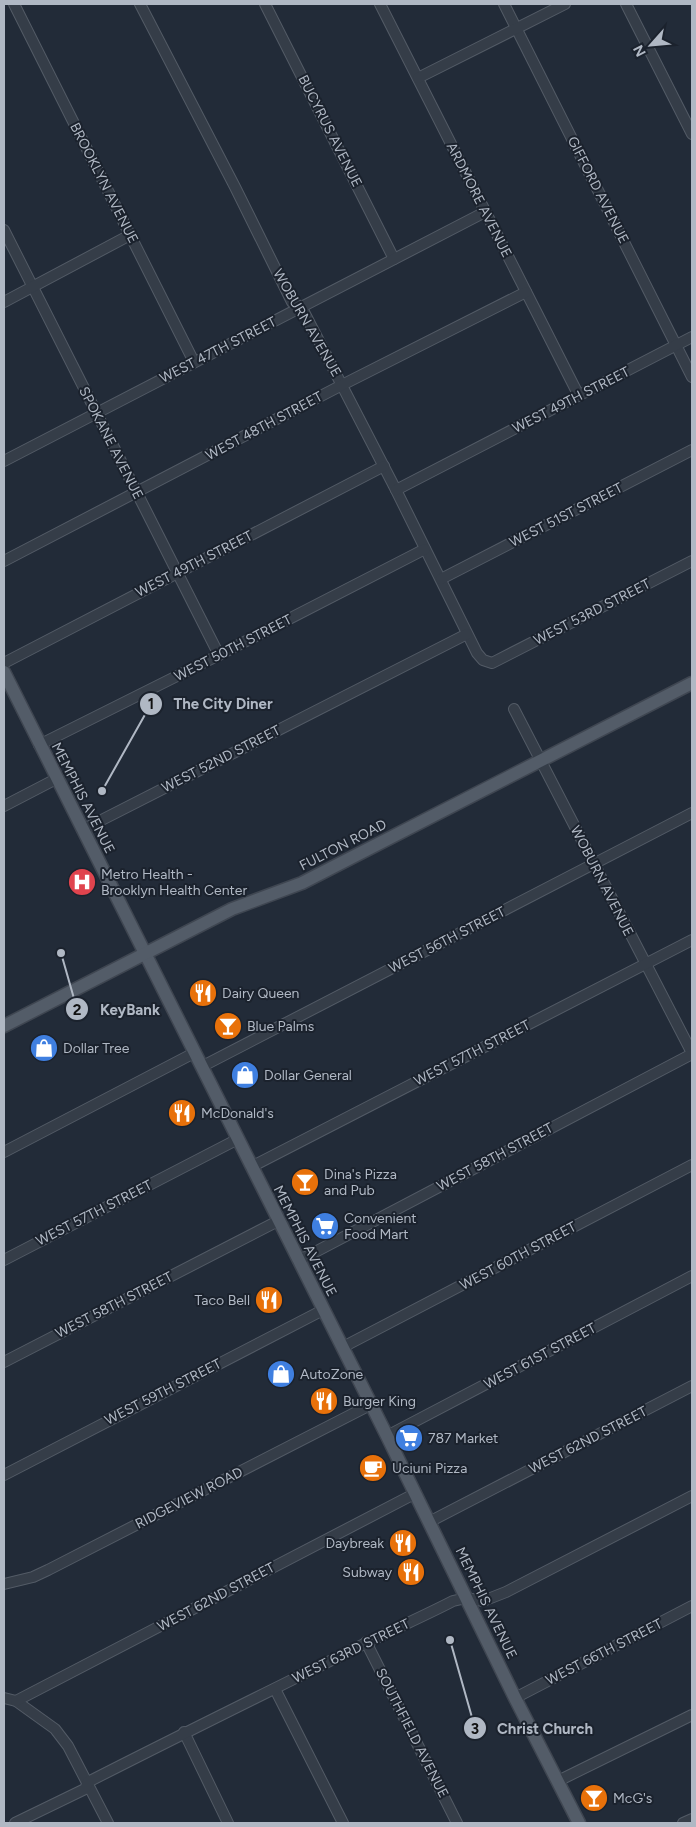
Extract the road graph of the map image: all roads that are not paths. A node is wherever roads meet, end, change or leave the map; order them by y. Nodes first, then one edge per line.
1 (14, 4) edge
2 (140, 4) edge
3 (265, 4) edge
4 (380, 4) edge
5 (504, 4) edge
6 (565, 4) edge
7 (626, 4) edge
8 (517, 28) junction
9 (418, 78) junction
10 (692, 134) edge
11 (485, 212) junction
12 (4, 230) edge
13 (130, 235) junction
14 (394, 259) junction
15 (32, 288) junction
16 (526, 292) junction
17 (4, 302) edge
18 (301, 307) junction
19 (692, 337) edge
20 (676, 346) junction
21 (194, 362) junction
22 (692, 377) edge
23 (342, 385) junction
24 (579, 396) junction
25 (97, 414) junction
26 (692, 450) edge
27 (5, 456) edge
28 (384, 466) junction
29 (396, 490) junction
30 (137, 492) junction
31 (425, 549) junction
32 (4, 561) edge
33 (692, 562) edge
34 (178, 572) junction
35 (441, 579) junction
36 (467, 634) junction
37 (219, 656) junction
38 (4, 663) edge
39 (492, 663) joint
40 (4, 672) edge
41 (692, 682) edge
42 (8, 693) edge
43 (514, 709) dead end
44 (39, 745) junction
45 (540, 760) junction
46 (56, 778) junction
47 (4, 806) edge
48 (692, 813) edge
49 (82, 830) junction
50 (593, 864) junction
51 (692, 940) edge
52 (145, 953) junction
53 (645, 964) junction
54 (4, 1026) edge
55 (692, 1053) edge
56 (194, 1054) junction
57 (202, 1067) junction
58 (238, 1139) junction
59 (4, 1152) edge
60 (692, 1165) edge
61 (251, 1167) junction
62 (278, 1221) junction
63 (4, 1260) edge
64 (298, 1261) junction
65 (692, 1276) edge
66 (323, 1310) junction
67 (343, 1347) junction
68 (4, 1362) edge
69 (692, 1386) edge
70 (372, 1404) junction
71 (387, 1436) junction
72 (4, 1475) edge
73 (416, 1493) junction
74 (692, 1496) edge
75 (430, 1522) junction
76 (4, 1584) edge
77 (466, 1598) junction
78 (692, 1606) edge
79 (366, 1642) junction
80 (276, 1689) junction
81 (4, 1698) edge
82 (515, 1698) junction
83 (16, 1701) junction
84 (692, 1715) edge
85 (184, 1732) junction
86 (558, 1781) junction
87 (88, 1782) junction
88 (692, 1819) edge
89 (15, 1823) edge
90 (108, 1823) edge
91 (228, 1823) edge
92 (343, 1823) edge
93 (457, 1823) edge
94 (579, 1823) edge
95 (683, 1823) edge

1 - 13 street, BROOKLYN AVENUE
2 - 18 street, WOBURN AVENUE
3 - 14 street, BUCYRUS AVENUE
4 - 9 street, ARDMORE AVENUE
5 - 8 street, GIFFORD AVENUE
6 - 8 street
7 - 10 street
8 - 9 street
8 - 20 street, GIFFORD AVENUE
9 - 11 street, ARDMORE AVENUE
11 - 14 street, WEST 47TH STREET
11 - 16 street, ARDMORE AVENUE
12 - 15 street, SPOKANE AVENUE
13 - 15 street
13 - 21 street, BROOKLYN AVENUE
14 - 18 street, WEST 47TH STREET
15 - 17 street
15 - 25 street, SPOKANE AVENUE
16 - 23 street, WEST 48TH STREET
16 - 24 street, ARDMORE AVENUE
18 - 21 street, WEST 47TH STREET
18 - 23 street, WOBURN AVENUE
19 - 20 street, WEST 49TH STREET
20 - 22 street, GIFFORD AVENUE
20 - 24 street, WEST 49TH STREET
21 - 25 street, WEST 47TH STREET
23 - 28 street, WOBURN AVENUE
23 - 30 street, WEST 48TH STREET
24 - 29 street, WEST 49TH STREET
25 - 27 street, WEST 47TH STREET
25 - 30 street, SPOKANE AVENUE
26 - 35 street, WEST 51ST STREET
28 - 29 street, WOBURN AVENUE
28 - 34 street, WEST 49TH STREET
29 - 31 street, WOBURN AVENUE
30 - 32 street, WEST 48TH STREET
30 - 34 street, SPOKANE AVENUE
31 - 35 street, WOBURN AVENUE
31 - 37 street, WEST 50TH STREET
33 - 39 street, WEST 53RD STREET
34 - 37 street, SPOKANE AVENUE
34 - 38 street, WEST 49TH STREET
35 - 36 street, WOBURN AVENUE
36 - 39 street, WOBURN AVENUE
36 - 49 street, WEST 52ND STREET
37 - 44 street, WEST 50TH STREET
40 - 42 main road, MEMPHIS AVENUE
41 - 45 main road, FULTON ROAD
42 - 44 main road, MEMPHIS AVENUE
43 - 45 street, WOBURN AVENUE
44 - 46 main road, MEMPHIS AVENUE
45 - 50 street, WOBURN AVENUE
45 - 52 main road, FULTON ROAD
46 - 47 street
46 - 49 main road, MEMPHIS AVENUE
48 - 50 street, WEST 56TH STREET
49 - 52 main road, MEMPHIS AVENUE
50 - 53 street, WOBURN AVENUE
50 - 57 street, WEST 56TH STREET
51 - 53 street, WEST 57TH STREET
52 - 54 main road, FULTON ROAD
52 - 56 main road, MEMPHIS AVENUE
53 - 55 street, WOBURN AVENUE
53 - 61 street, WEST 57TH STREET
55 - 64 street, WEST 58TH STREET
56 - 57 main road, MEMPHIS AVENUE
56 - 59 street
57 - 58 main road, MEMPHIS AVENUE
58 - 61 main road, MEMPHIS AVENUE
58 - 63 street, WEST 57TH STREET
60 - 67 street, WEST 60TH STREET
61 - 62 main road, MEMPHIS AVENUE
62 - 64 main road, MEMPHIS AVENUE
62 - 68 street, WEST 58TH STREET
64 - 66 main road, MEMPHIS AVENUE
65 - 71 street, WEST 61ST STREET
66 - 67 main road, MEMPHIS AVENUE
66 - 72 street, WEST 59TH STREET
67 - 70 main road, MEMPHIS AVENUE
69 - 75 street, WEST 62ND STREET
70 - 71 main road, MEMPHIS AVENUE
70 - 76 street, RIDGEVIEW ROAD
71 - 73 main road, MEMPHIS AVENUE
73 - 75 main road, MEMPHIS AVENUE
73 - 83 street, WEST 62ND STREET
74 - 77 street, WEST 63RD STREET
75 - 77 main road, MEMPHIS AVENUE
77 - 79 street, WEST 63RD STREET
77 - 82 main road, MEMPHIS AVENUE
78 - 82 street, WEST 66TH STREET
79 - 80 street, WEST 63RD STREET
79 - 93 street, SOUTHFIELD AVENUE
80 - 85 street, WEST 63RD STREET
80 - 92 street
81 - 83 street
82 - 86 main road, MEMPHIS AVENUE
83 - 87 street
84 - 86 street
85 - 87 street, WEST 63RD STREET
85 - 91 street
86 - 94 main road, MEMPHIS AVENUE
87 - 89 street, WEST 63RD STREET
87 - 90 street
88 - 95 street

